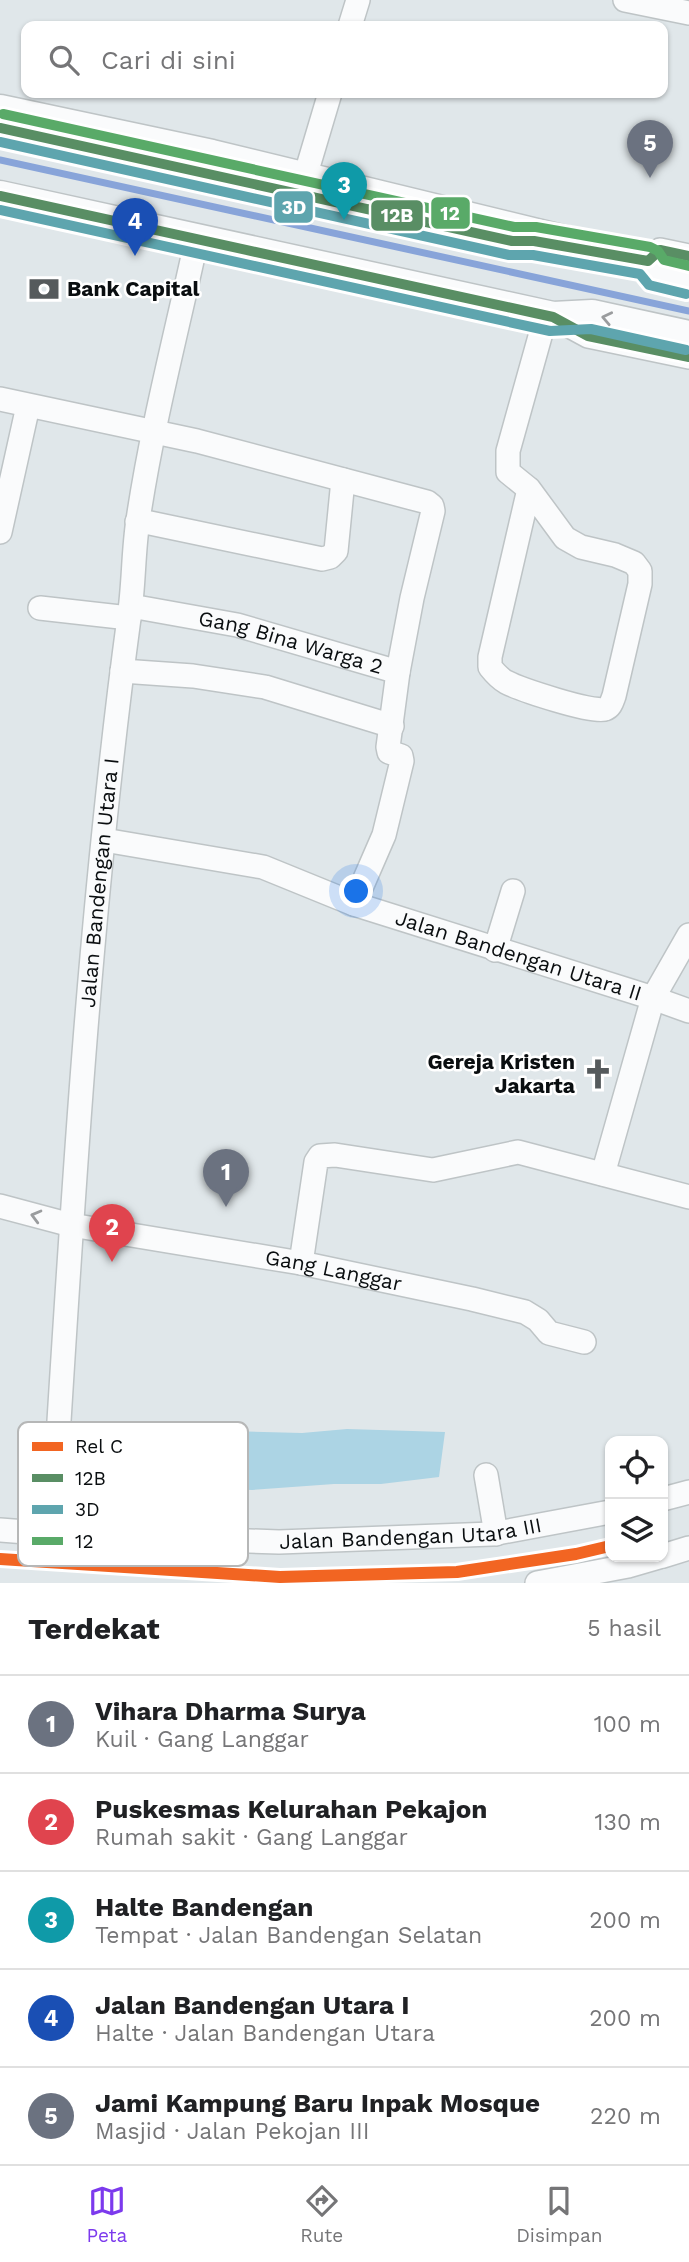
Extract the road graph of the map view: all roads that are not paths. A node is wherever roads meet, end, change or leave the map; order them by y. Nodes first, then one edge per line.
1 (358, 0) edge
2 (625, 0) edge
3 (689, 13) edge
4 (352, 21) edge
5 (329, 98) edge
6 (0, 110) edge
7 (305, 177) junction
8 (0, 196) edge
9 (197, 238) junction
10 (687, 262) edge
11 (550, 316) junction
12 (689, 336) edge
13 (689, 357) edge
14 (0, 400) edge
15 (28, 406) junction
16 (155, 434) junction
17 (343, 480) junction
18 (529, 488) junction
19 (137, 522) junction
20 (0, 532) edge
21 (40, 607) dead end
22 (130, 612) junction
23 (122, 671) junction
24 (398, 672) junction
25 (392, 726) junction
26 (104, 840) junction
27 (513, 891) dead end
28 (354, 904) junction
29 (689, 935) edge
30 (495, 950) junction
31 (653, 998) junction
32 (689, 1011) edge
33 (603, 1174) junction
34 (689, 1197) edge
35 (0, 1206) edge
36 (71, 1225) junction
37 (301, 1263) junction
38 (584, 1342) dead end
39 (59, 1422) edge
40 (485, 1475) dead end
41 (689, 1492) edge
42 (668, 1498) edge
43 (605, 1513) edge
44 (0, 1530) edge
45 (18, 1531) edge
46 (496, 1534) junction
47 (248, 1541) edge
48 (689, 1548) edge
49 (668, 1554) edge
50 (641, 1562) edge
51 (537, 1583) edge

1 - 4 street
2 - 3 street
5 - 7 street
6 - 7 main road
7 - 10 main road
8 - 9 main road
9 - 11 main road
9 - 16 street, Jalan Bandengan Utara I
12 -> 11 main road
11 - 13 street
11 - 18 street
14 - 15 street
15 - 16 street
15 - 20 street
16 - 17 street
16 - 19 street, Jalan Bandengan Utara I
17 - 19 street
17 - 24 street, Gang Bina Warga 2
18 - 18 street
19 - 22 street, Jalan Bandengan Utara I
21 - 22 street, Gang Bina Warga 2
22 - 23 street, Jalan Bandengan Utara I
22 - 24 street, Gang Bina Warga 2
23 - 25 street
23 - 26 street, Jalan Bandengan Utara I
24 - 25 street
25 - 28 street
26 - 28 street, Jalan Bandengan Utara II
26 - 36 street, Jalan Bandengan Utara I
27 - 30 street
28 - 30 street, Jalan Bandengan Utara II
29 - 31 street, Jalan Bandengan Utara II
30 - 31 street, Jalan Bandengan Utara II
31 - 32 street
31 - 33 street, Jalan Bandengan Utara II
33 - 34 street
33 - 37 street
36 -> 35 street, Gang Langgar
36 - 37 street, Gang Langgar
36 - 39 street, Jalan Bandengan Utara I
37 - 38 street, Gang Langgar
40 - 46 street
41 - 42 street
43 - 46 street, Jalan Bandengan Utara III
44 - 45 street, Jalan Bandengan Utara III
46 - 47 street, Jalan Bandengan Utara III
48 - 49 street
50 - 51 street

